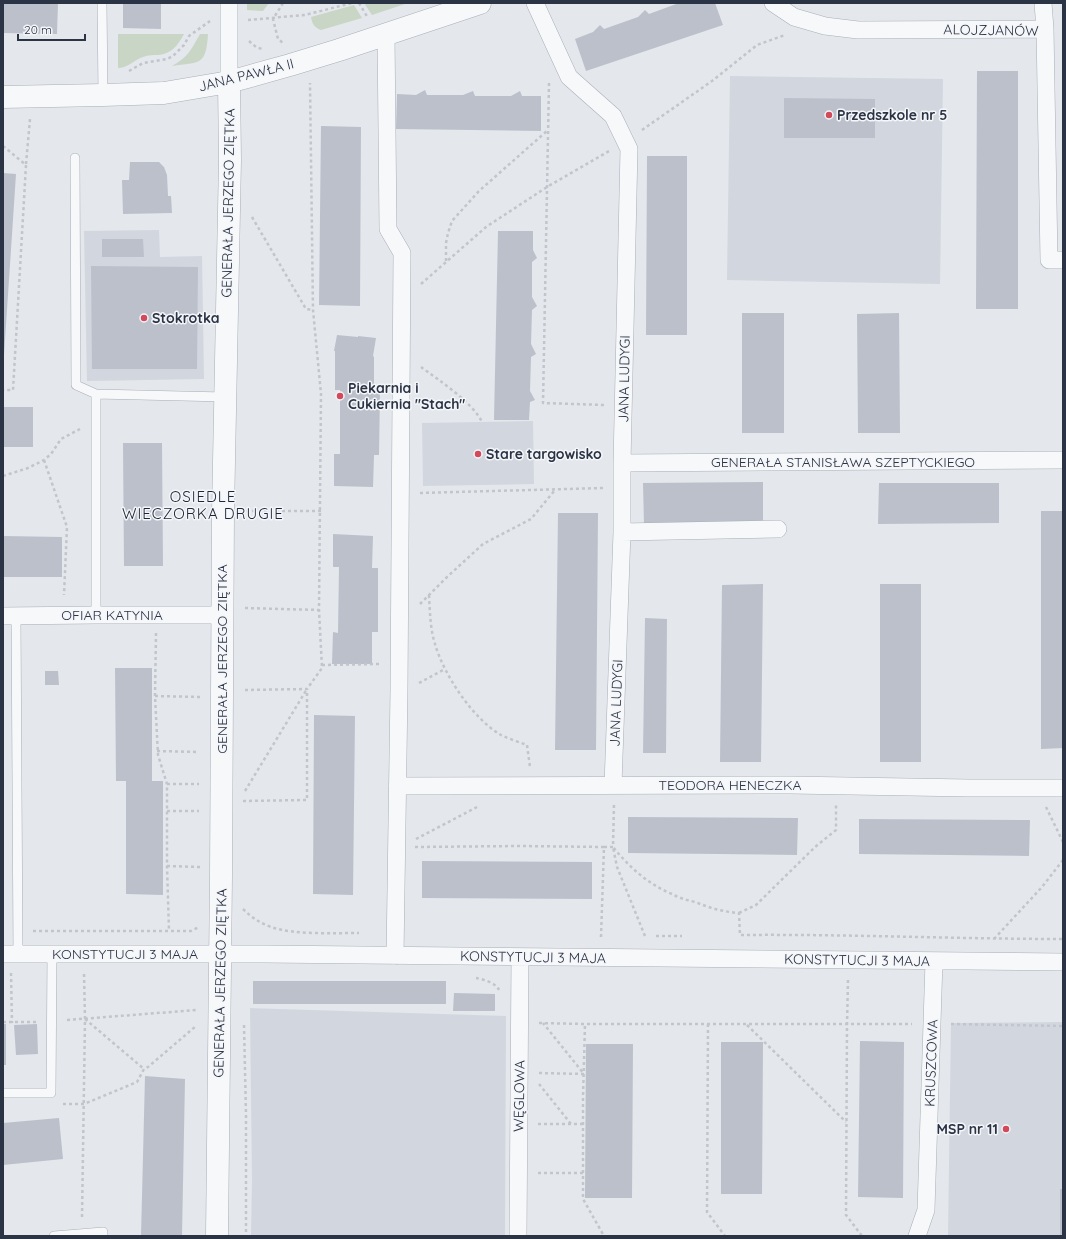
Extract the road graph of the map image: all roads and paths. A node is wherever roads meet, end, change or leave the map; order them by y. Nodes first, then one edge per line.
1 (102, 3) edge
2 (229, 3) edge
3 (283, 3) edge
4 (352, 3) edge
5 (359, 3) edge
6 (480, 3) edge
7 (536, 3) edge
8 (773, 3) edge
9 (1043, 3) edge
10 (794, 18) junction
11 (273, 19) junction
12 (214, 20) dead end
13 (244, 20) dead end
14 (369, 20) dead end
15 (1044, 29) junction
16 (386, 34) junction
17 (248, 39) dead end
18 (278, 47) dead end
19 (263, 49) dead end
20 (549, 78) dead end
21 (229, 82) junction
22 (303, 85) dead end
23 (102, 86) junction
24 (3, 96) edge
25 (30, 119) dead end
26 (548, 130) junction
27 (625, 142) junction
28 (3, 146) edge
29 (75, 158) dead end
30 (26, 165) junction
31 (547, 186) junction
32 (249, 212) dead end
33 (1063, 260) edge
34 (446, 262) junction
35 (402, 300) junction
36 (314, 310) junction
37 (415, 363) dead end
38 (3, 390) edge
39 (96, 394) junction
40 (225, 397) junction
41 (611, 405) dead end
42 (96, 421) junction
43 (482, 422) dead end
44 (44, 460) junction
45 (1063, 460) edge
46 (622, 463) junction
47 (3, 476) edge
48 (609, 488) dead end
49 (555, 490) junction
50 (415, 493) dead end
51 (245, 511) dead end
52 (321, 511) junction
53 (778, 529) dead end
54 (622, 532) junction
55 (64, 595) dead end
56 (429, 595) junction
57 (418, 606) dead end
58 (244, 608) dead end
59 (320, 610) junction
60 (96, 615) junction
61 (222, 615) junction
62 (9, 616) edge
63 (156, 629) dead end
64 (322, 665) junction
65 (445, 669) junction
66 (382, 670) dead end
67 (418, 684) dead end
68 (307, 689) junction
69 (245, 690) dead end
70 (156, 696) junction
71 (207, 697) dead end
72 (157, 751) junction
73 (206, 752) dead end
74 (531, 774) dead end
75 (167, 784) junction
76 (206, 784) dead end
77 (397, 786) junction
78 (1063, 788) edge
79 (244, 792) dead end
80 (614, 793) junction
81 (240, 801) dead end
82 (836, 802) dead end
83 (483, 804) dead end
84 (1051, 805) dead end
85 (167, 811) junction
86 (206, 811) dead end
87 (1063, 842) edge
88 (604, 847) junction
89 (613, 847) junction
90 (402, 850) junction
91 (1063, 860) edge
92 (167, 866) junction
93 (206, 867) dead end
94 (739, 913) junction
95 (203, 922) dead end
96 (18, 931) junction
97 (169, 931) junction
98 (645, 936) dead end
99 (601, 937) dead end
100 (994, 939) junction
101 (1063, 939) edge
102 (52, 954) junction
103 (220, 954) junction
104 (394, 956) junction
105 (520, 957) junction
106 (11, 959) edge
107 (849, 959) junction
108 (934, 961) junction
109 (1063, 962) edge
110 (83, 968) dead end
111 (476, 978) dead end
112 (204, 1010) dead end
113 (520, 1014) junction
114 (85, 1019) junction
115 (244, 1020) dead end
116 (51, 1021) junction
117 (3, 1022) edge
118 (12, 1022) junction
119 (199, 1023) dead end
120 (543, 1023) junction
121 (585, 1024) junction
122 (708, 1024) junction
123 (932, 1024) junction
124 (747, 1025) junction
125 (847, 1025) junction
126 (1063, 1026) edge
127 (144, 1070) junction
128 (538, 1073) dead end
129 (584, 1074) junction
130 (535, 1079) dead end
131 (3, 1093) edge
132 (60, 1104) dead end
133 (84, 1104) junction
134 (846, 1122) junction
135 (531, 1124) dead end
136 (571, 1124) junction
137 (583, 1124) junction
138 (530, 1173) dead end
139 (583, 1173) junction
140 (83, 1233) junction
141 (54, 1236) edge
142 (103, 1236) edge
143 (217, 1236) edge
144 (246, 1236) edge
145 (518, 1236) edge
146 (604, 1236) edge
147 (725, 1236) edge
148 (862, 1236) edge
149 (917, 1236) edge

1 - 23 lane
2 - 21 street
3 - 11 path
4 - 11 path
5 - 14 path
6 - 16 street, JANA PAWŁA II
7 - 27 street, JANA LUDYGI
8 - 10 street, ALOJZJANÓW
9 - 15 street
10 - 15 street, ALOJZJANÓW
10 - 27 path
11 - 13 path
11 - 18 path
12 - 23 path
15 - 33 street, ALOJZJANÓW
16 - 21 street, JANA PAWŁA II
16 - 35 street
17 - 19 path
20 - 26 path
21 - 23 street, JANA PAWŁA II
21 - 40 street, GENERAŁA JERZEGO ZIĘTKA
22 - 36 path
23 - 24 street, JANA PAWŁA II
25 - 30 path
26 - 31 path
26 - 34 path
27 - 31 path
27 - 46 street, JANA LUDYGI
28 - 30 path
29 - 39 lane
30 - 38 path
31 - 34 path
31 - 41 path
32 - 36 path
34 - 35 path
35 - 77 street
36 - 52 path
37 - 43 path
39 - 40 lane
39 - 42 lane
40 - 61 street, GENERAŁA JERZEGO ZIĘTKA
42 - 44 path
42 - 60 lane
44 - 47 path
44 - 55 path
45 - 46 street, GENERAŁA STANISŁAWA SZEPTYCKIEGO
46 - 54 street, JANA LUDYGI
48 - 49 path
49 - 50 path
49 - 56 path
51 - 52 path
52 - 59 path
53 - 54 street
54 - 80 street, JANA LUDYGI
56 - 57 path
56 - 65 path
58 - 59 path
59 - 64 path
60 - 61 street, OFIAR KATYNIA
60 - 62 street, OFIAR KATYNIA
61 - 103 street, GENERAŁA JERZEGO ZIĘTKA
62 - 96 lane
63 - 70 path
64 - 66 path
64 - 68 path
65 - 67 path
65 - 74 path
68 - 69 path
68 - 79 path
68 - 81 path
70 - 71 path
70 - 72 path
72 - 73 path
72 - 75 path
75 - 76 path
75 - 85 path
77 - 80 street, TEODORA HENECZKA
77 - 90 street
78 - 80 street, TEODORA HENECZKA
80 - 89 path
82 - 94 path
83 - 90 path
84 - 87 path
85 - 86 path
85 - 92 path
88 - 89 path
88 - 90 path
88 - 99 path
89 - 94 path
89 - 98 path
90 - 104 street
91 - 100 path
92 - 93 path
92 - 97 path
94 - 100 path
95 - 97 path
96 - 97 path
96 - 106 lane
100 - 101 path
102 - 103 street, KONSTYTUCJI 3 MAJA
102 - 106 street, KONSTYTUCJI 3 MAJA
102 - 116 lane
103 - 104 street, KONSTYTUCJI 3 MAJA
103 - 143 street, GENERAŁA JERZEGO ZIĘTKA
104 - 105 street, KONSTYTUCJI 3 MAJA
105 - 107 street, KONSTYTUCJI 3 MAJA
105 - 113 street, WĘGLOWA
106 - 118 path
107 - 108 street, KONSTYTUCJI 3 MAJA
107 - 125 path
108 - 109 street, KONSTYTUCJI 3 MAJA
108 - 123 street, KRUSZCOWA
110 - 114 path
111 - 113 path
112 - 114 path
113 - 120 path
113 - 145 street, WĘGLOWA
114 - 116 path
114 - 127 path
114 - 133 path
115 - 144 path
116 - 118 path
116 - 131 lane
117 - 118 path
119 - 127 path
120 - 121 path
120 - 129 path
121 - 122 path
121 - 129 path
122 - 124 path
122 - 147 path
123 - 125 path
123 - 126 path
123 - 149 street, KRUSZCOWA
124 - 125 path
124 - 134 path
125 - 134 path
127 - 133 path
128 - 129 path
129 - 137 path
130 - 136 path
132 - 133 path
133 - 140 path
134 - 148 path
135 - 136 path
136 - 137 path
137 - 139 path
138 - 139 path
139 - 146 path
140 - 141 lane
140 - 142 lane

